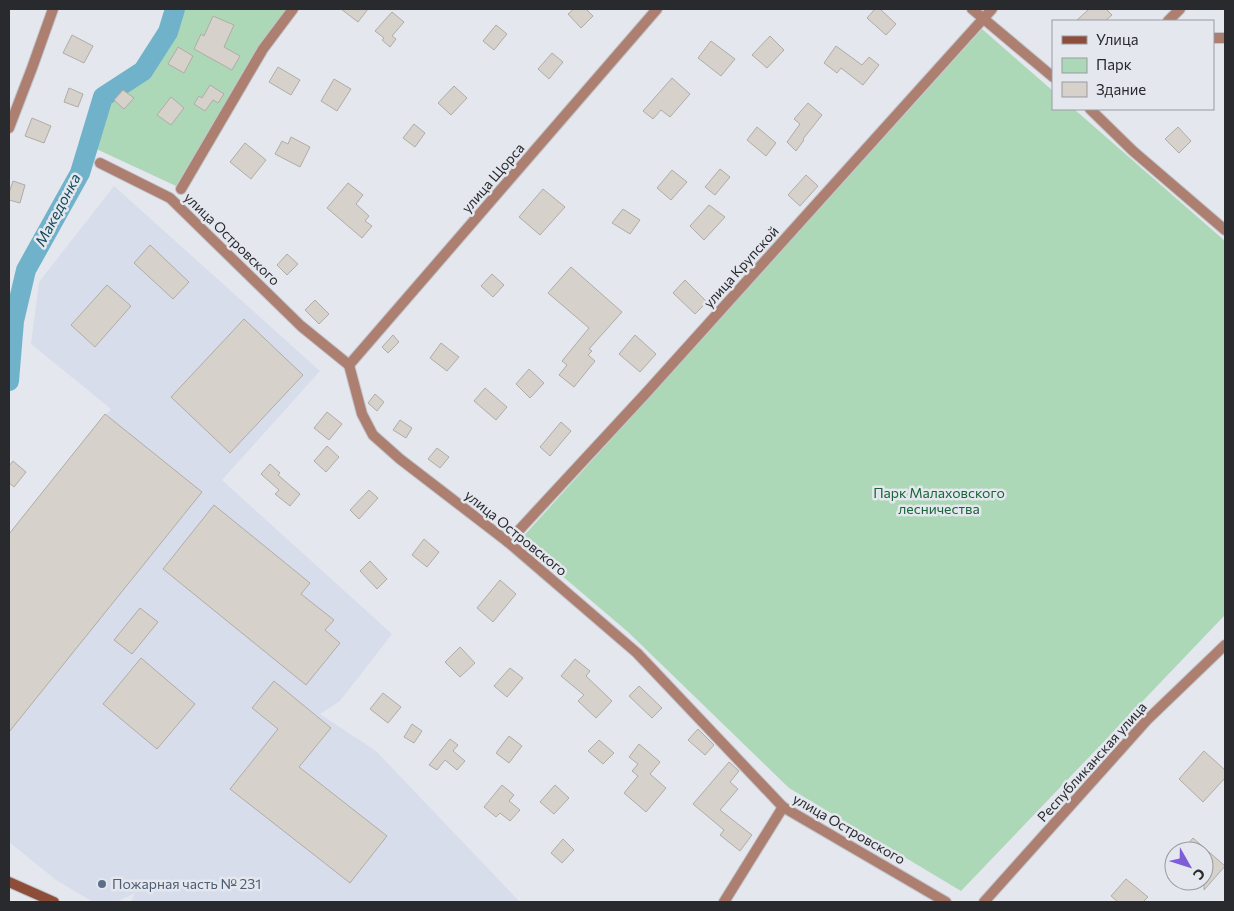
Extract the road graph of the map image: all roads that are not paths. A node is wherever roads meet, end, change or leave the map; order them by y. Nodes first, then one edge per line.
1 (53, 9) edge
2 (293, 9) edge
3 (657, 9) edge
4 (972, 9) edge
5 (992, 9) edge
6 (1180, 9) edge
7 (983, 19) junction
8 (1169, 20) edge
9 (1052, 76) edge
10 (1091, 110) edge
11 (9, 128) edge
12 (100, 163) dead end
13 (181, 189) dead end
14 (1225, 230) edge
15 (349, 365) junction
16 (508, 542) junction
17 (1225, 645) edge
18 (784, 807) junction
19 (9, 882) edge
20 (54, 902) edge
21 (724, 902) edge
22 (946, 902) edge
23 (984, 902) edge

1 - 11 street
2 - 13 street
3 - 15 street, улица Щорса
4 - 7 street
5 - 7 street, улица Крупской
6 - 8 street
7 - 9 street
7 - 16 street, улица Крупской
10 - 14 street
12 - 15 street, улица Островского
15 - 16 street, улица Островского
16 - 18 street, улица Островского
17 - 23 street, Республиканская улица
18 - 21 street
18 - 22 street, улица Островского
19 - 20 main road

